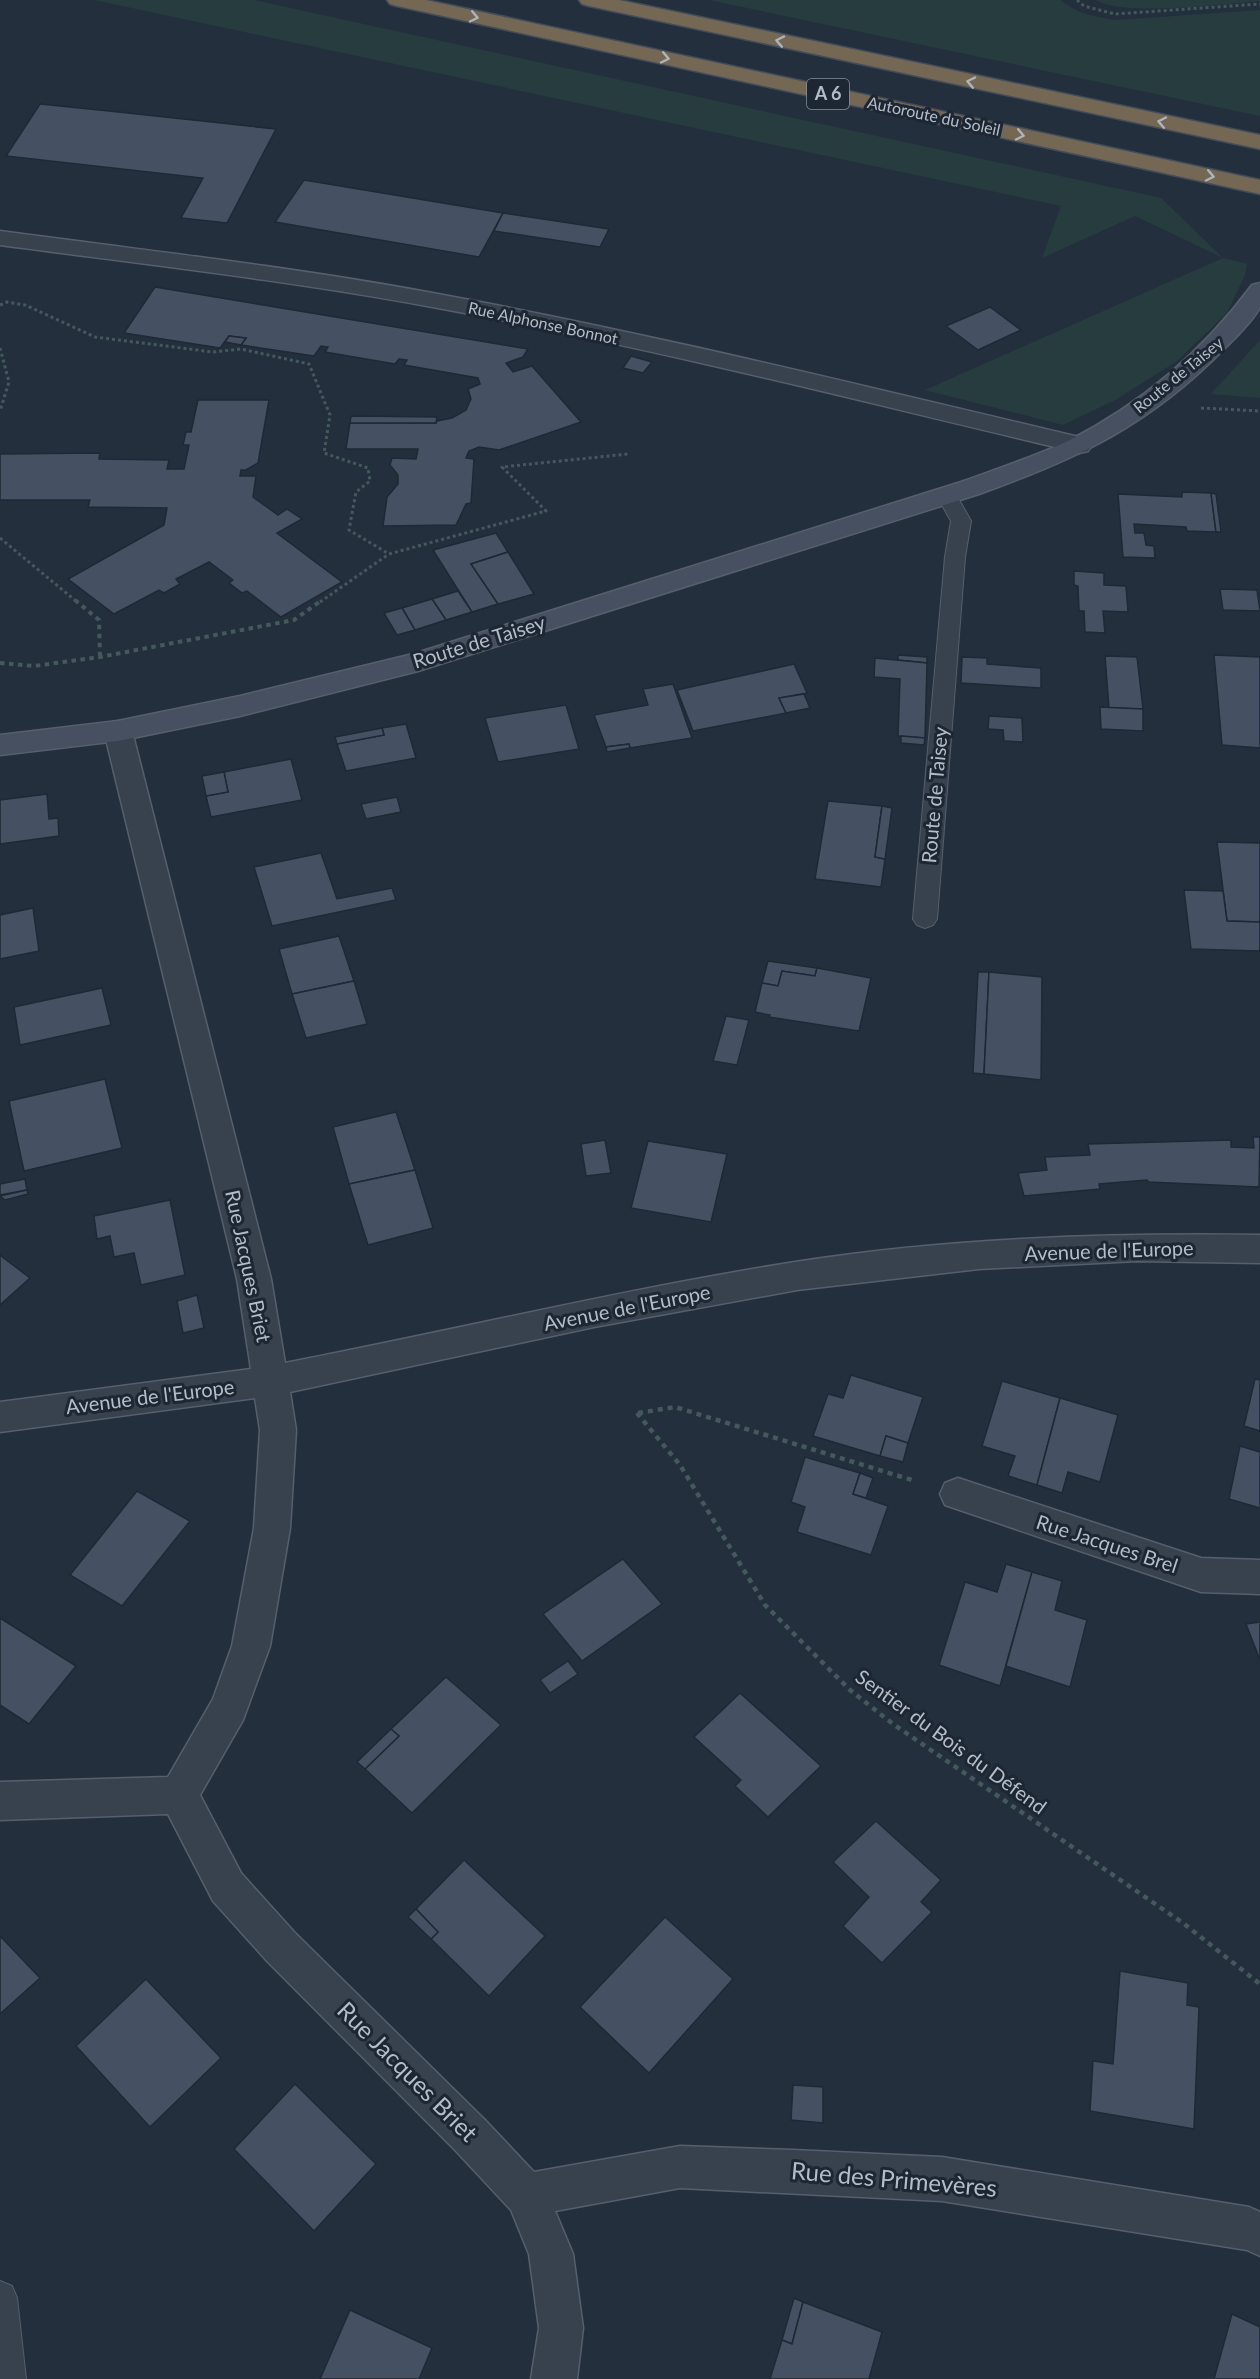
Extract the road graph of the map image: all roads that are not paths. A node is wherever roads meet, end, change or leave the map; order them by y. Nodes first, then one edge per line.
1 (397, 0) edge
2 (589, 0) edge
3 (1260, 142) edge
4 (1260, 187) edge
5 (0, 238) edge
6 (1260, 290) edge
7 (1079, 445) junction
8 (947, 496) junction
9 (118, 730) junction
10 (0, 745) edge
11 (925, 919) dead end
12 (1260, 1249) edge
13 (271, 1381) junction
14 (0, 1416) edge
15 (958, 1494) road end
16 (1260, 1577) edge
17 (179, 1795) junction
18 (0, 1801) edge
19 (526, 2195) junction
20 (1260, 2234) edge
21 (0, 2298) edge
22 (9, 2379) edge
23 (554, 2379) edge

1 -> 4 highway, Autoroute du Soleil / A 6
3 -> 2 highway, A 6
5 - 7 street, Rue Alphonse Bonnot
6 - 7 street, Route de Taisey
7 - 8 street, Route de Taisey
8 - 9 street, Route de Taisey
8 - 11 lane, Route de Taisey
9 - 10 street, Route de Taisey
9 - 13 street, Rue Jacques Briet
12 - 13 street, Avenue de l'Europe
13 - 14 street, Avenue de l'Europe
13 - 17 street, Rue Jacques Briet
15 - 16 street, Rue Jacques Brel
17 - 18 street
17 - 19 street, Rue Jacques Briet
19 - 20 street, Rue des Primevères
19 - 23 street, Rue Jacques Briet
21 - 22 lane

